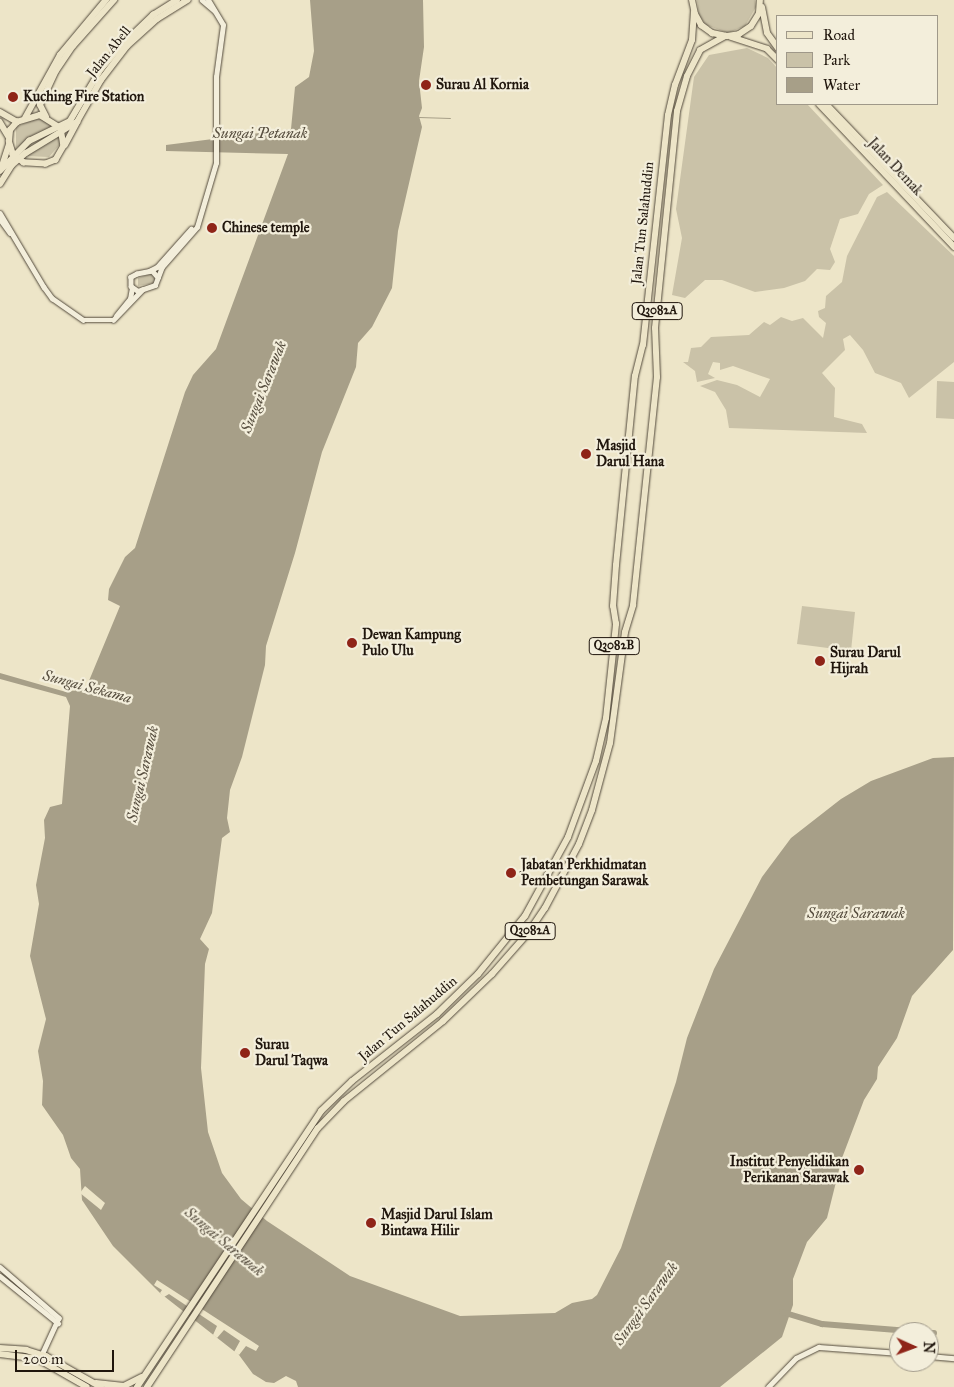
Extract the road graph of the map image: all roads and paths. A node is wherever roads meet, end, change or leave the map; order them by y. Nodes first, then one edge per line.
1 (106, 0) edge
2 (114, 0) edge
3 (178, 0) edge
4 (187, 0) edge
5 (202, 0) edge
6 (208, 0) edge
7 (692, 1) edge
8 (760, 1) edge
9 (217, 12) junction
10 (694, 12) junction
11 (726, 36) junction
12 (776, 45) edge
13 (776, 58) edge
14 (820, 105) edge
15 (827, 105) edge
16 (0, 112) edge
17 (46, 117) junction
18 (24, 118) junction
19 (0, 122) edge
20 (17, 122) junction
21 (77, 122) junction
22 (58, 126) junction
23 (63, 132) junction
24 (9, 137) junction
25 (9, 145) junction
26 (64, 146) junction
27 (13, 155) junction
28 (19, 160) junction
29 (0, 171) edge
30 (0, 184) edge
31 (0, 213) edge
32 (0, 219) edge
33 (198, 221) junction
34 (954, 238) edge
35 (15, 240) junction
36 (954, 247) edge
37 (149, 271) junction
38 (158, 278) junction
39 (132, 288) junction
40 (142, 290) junction
41 (113, 320) junction
42 (542, 888) junction
43 (554, 894) junction
44 (283, 1172) junction
45 (0, 1267) edge
46 (0, 1276) edge
47 (58, 1323) junction
48 (0, 1348) edge
49 (889, 1352) edge
50 (0, 1354) edge
51 (42, 1355) junction
52 (939, 1357) edge
53 (954, 1358) edge
54 (157, 1372) junction
55 (144, 1376) junction
56 (99, 1385) edge
57 (87, 1387) edge
58 (137, 1387) edge
59 (147, 1387) edge
60 (154, 1387) edge
61 (768, 1387) edge

1 - 18 main road
2 - 17 main road
3 - 22 main road, Jalan Abell
4 - 21 main road, Jalan Abell
5 - 9 street
6 - 9 street
7 - 10 highway
8 - 11 highway, Jalan Tun Salahuddin
8 - 12 highway
9 - 33 street
10 - 11 highway
10 - 42 highway, Jalan Tun Salahuddin / Q3082B
11 - 13 highway
11 - 43 highway, Jalan Tun Salahuddin / Q3082A
14 - 36 highway, Jalan Demak
15 - 34 highway, Jalan Demak
16 - 20 main road
17 - 18 main road
17 - 22 main road
18 - 20 main road
19 - 24 main road
20 - 24 main road
21 - 23 main road, Jalan Abell
21 - 26 main road
22 - 23 main road
22 - 27 main road, Jalan Abell
23 - 26 main road
23 - 28 main road, Jalan Abell
24 - 25 main road
25 - 27 main road
25 - 29 main road
26 - 28 main road
27 - 28 main road
27 - 29 main road, Jalan Abell
28 - 30 main road, Jalan Abell
31 - 35 street
32 - 35 street
33 - 37 street
33 - 38 street
35 - 41 street
37 - 38 street
37 - 39 street
38 - 40 street
39 - 40 street
39 - 41 street
40 - 41 street
42 - 43 highway
42 - 44 highway, Jalan Tun Salahuddin / Q3082B
43 - 44 highway, Jalan Tun Salahuddin / Q3082A
44 - 54 highway, Jalan Tun Salahuddin / Q3082A
44 - 55 highway, Jalan Tun Salahuddin
45 - 47 street
46 - 47 street
47 - 51 street
48 - 51 main road
49 - 61 street
50 - 57 main road
51 - 56 main road
52 - 53 street
54 - 59 highway, Jalan Tun Salahuddin / Q3082A
54 - 60 highway
55 - 56 highway
55 - 58 highway, Jalan Tun Salahuddin

